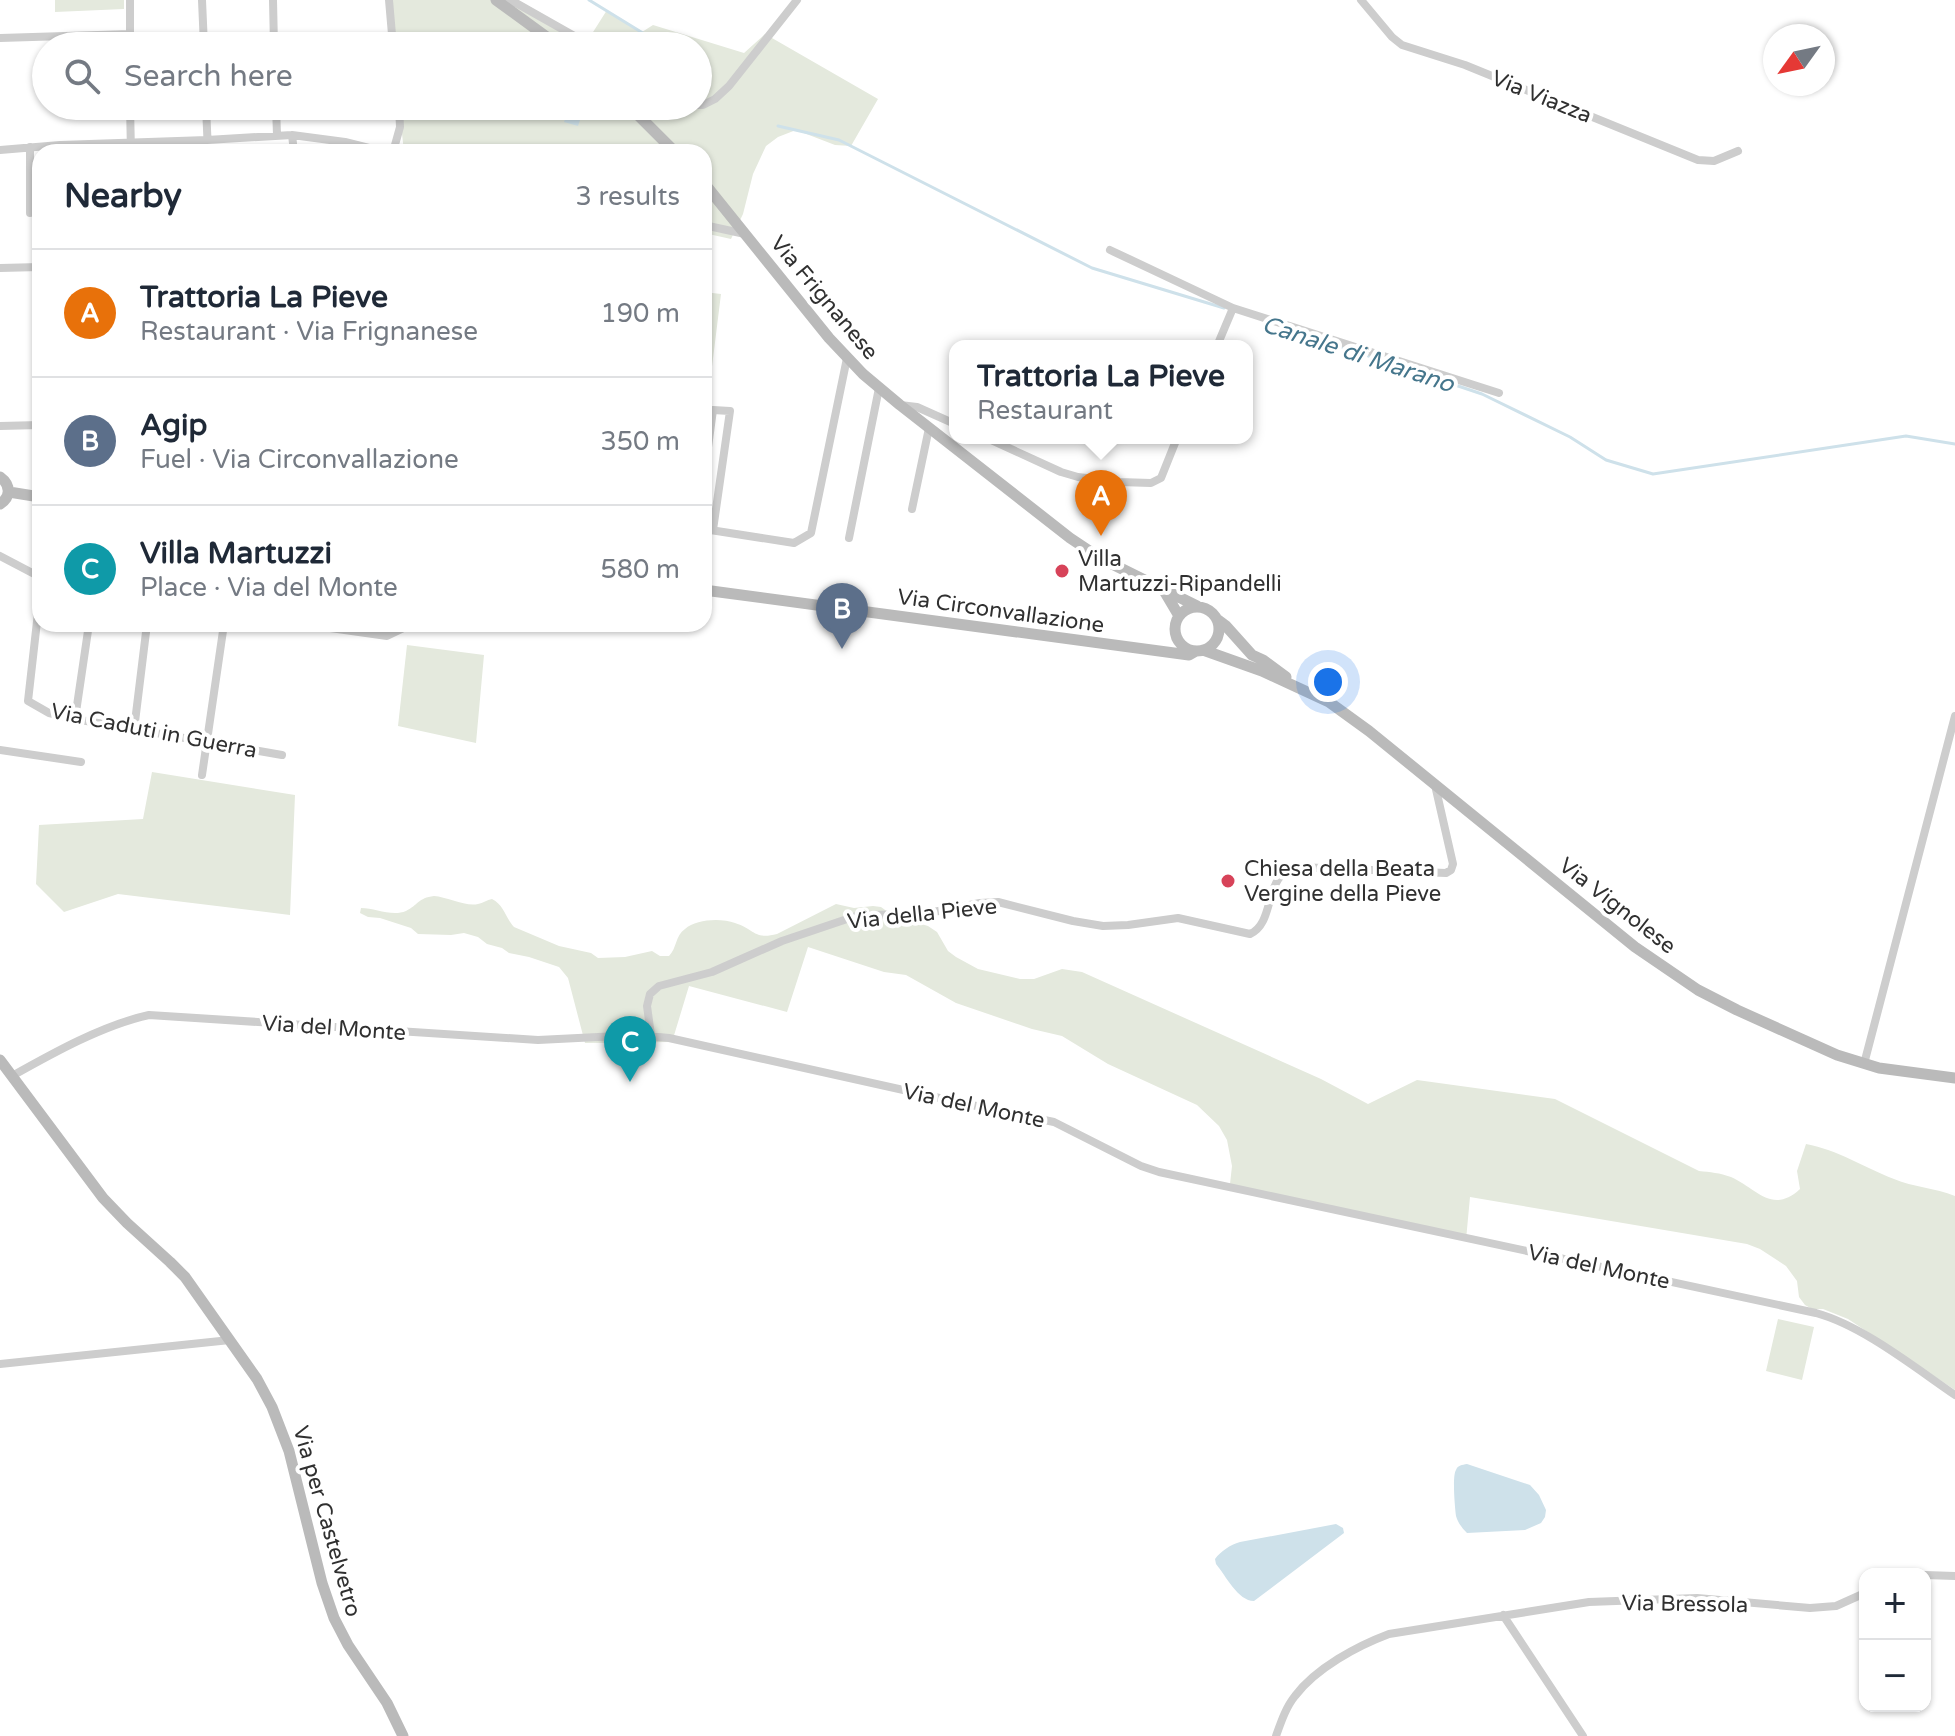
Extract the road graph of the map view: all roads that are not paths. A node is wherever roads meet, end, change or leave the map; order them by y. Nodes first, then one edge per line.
1 (130, 0) edge
2 (202, 0) edge
3 (273, 0) edge
4 (389, 0) edge
5 (797, 0) edge
6 (1361, 0) edge
7 (498, 1) edge
8 (130, 32) edge
9 (203, 32) edge
10 (274, 32) edge
11 (392, 32) edge
12 (540, 32) edge
13 (567, 32) edge
14 (32, 37) edge
15 (0, 38) edge
16 (712, 101) edge
17 (130, 120) edge
18 (206, 120) edge
19 (276, 120) edge
20 (400, 120) edge
21 (643, 120) edge
22 (277, 135) junction
23 (292, 135) junction
24 (207, 140) junction
25 (345, 142) joint
26 (131, 144) edge
27 (164, 144) edge
28 (207, 144) edge
29 (293, 144) edge
30 (353, 144) edge
31 (395, 144) edge
32 (667, 144) edge
33 (30, 147) joint
34 (0, 150) edge
35 (1738, 151) dead end
36 (712, 193) edge
37 (30, 213) dead end
38 (712, 227) edge
39 (746, 234) junction
40 (1110, 250) dead end
41 (32, 267) edge
42 (0, 268) edge
43 (1232, 311) junction
44 (1220, 340) edge
45 (847, 358) junction
46 (879, 388) junction
47 (1499, 393) dead end
48 (900, 405) junction
49 (712, 417) edge
50 (949, 421) edge
51 (32, 425) edge
52 (0, 426) edge
53 (929, 428) junction
54 (949, 444) edge
55 (950, 444) edge
56 (1000, 444) edge
57 (1175, 444) edge
58 (0, 477) edge
59 (9, 492) junction
60 (32, 496) edge
61 (0, 504) edge
62 (912, 509) dead end
63 (712, 513) edge
64 (712, 530) edge
65 (849, 538) dead end
66 (0, 556) edge
67 (32, 573) edge
68 (1162, 588) junction
69 (712, 591) edge
70 (1197, 606) junction
71 (1179, 616) junction
72 (1218, 620) junction
73 (36, 632) edge
74 (88, 632) edge
75 (146, 632) edge
76 (223, 632) edge
77 (359, 632) edge
78 (395, 632) edge
79 (1178, 639) junction
80 (1161, 651) junction
81 (1200, 651) junction
82 (1295, 686) junction
83 (1955, 716) edge
84 (75, 719) junction
85 (134, 730) junction
86 (207, 743) junction
87 (0, 750) edge
88 (282, 755) dead end
89 (81, 762) dead end
90 (202, 775) dead end
91 (1434, 784) junction
92 (651, 1035) junction
93 (0, 1060) edge
94 (1864, 1064) junction
95 (12, 1076) junction
96 (1955, 1078) edge
97 (230, 1340) junction
98 (0, 1364) edge
99 (1955, 1395) edge
100 (1931, 1575) edge
101 (1955, 1576) edge
102 (1859, 1596) edge
103 (1503, 1615) junction
104 (403, 1736) edge
105 (1276, 1736) edge
106 (1583, 1736) edge

1 - 8 street
2 - 9 street
3 - 10 street
4 - 11 street
5 - 16 street
6 - 35 street, Via Viazza
7 - 12 main road
7 - 13 street
14 - 15 street
17 - 26 street
18 - 24 street
19 - 22 street
20 - 31 street
21 - 32 main road
22 - 23 street
22 - 24 street
23 - 25 street
23 - 29 street
24 - 27 street
24 - 28 street
25 - 30 street
33 - 34 street
33 - 37 street
36 - 39 main road, Via Frignanese
38 - 39 street
39 - 45 main road, Via Frignanese
40 - 43 street
41 - 42 street
43 - 44 street
43 - 47 street
45 - 46 main road, Via Frignanese
45 - 64 street
46 - 48 main road, Via Frignanese
46 - 65 street
48 - 50 street
48 - 53 main road, Via Frignanese
49 - 63 street
51 - 52 street
53 - 54 main road, Via Frignanese
53 - 62 street
55 - 68 main road, Via Frignanese
56 - 57 street
58 - 59 main road
59 - 60 main road
59 - 61 main road
66 - 67 street
68 - 70 main road, Via Frignanese
68 - 71 main road
69 - 80 main road, Via Circonvallazione
70 - 71 main road
70 - 72 main road
71 - 79 main road
72 - 81 main road
72 - 82 main road
73 - 84 street, Via Caduti in Guerra
74 - 84 street
75 - 85 street
76 - 86 street
77 - 78 street
79 - 80 main road
79 - 81 main road
80 - 81 main road, Via Circonvallazione
81 - 82 main road, Via Circonvallazione
82 - 91 main road, Via Vignolese
83 - 94 street
84 - 85 street, Via Caduti in Guerra
85 - 86 street, Via Caduti in Guerra
86 - 88 street, Via Caduti in Guerra
86 - 90 street
87 - 89 street
91 - 92 street, Via della Pieve
91 - 94 main road, Via Vignolese
92 - 95 street, Via del Monte
92 - 99 street, Via del Monte
93 - 95 main road, Via per Castelvetro
94 - 96 main road, Via Vignolese
95 - 97 main road, Via per Castelvetro
97 - 98 street
97 - 104 main road, Via per Castelvetro
100 - 101 street
102 - 103 street, Via Bressola
103 - 105 street, Via Bressola
103 - 106 street

